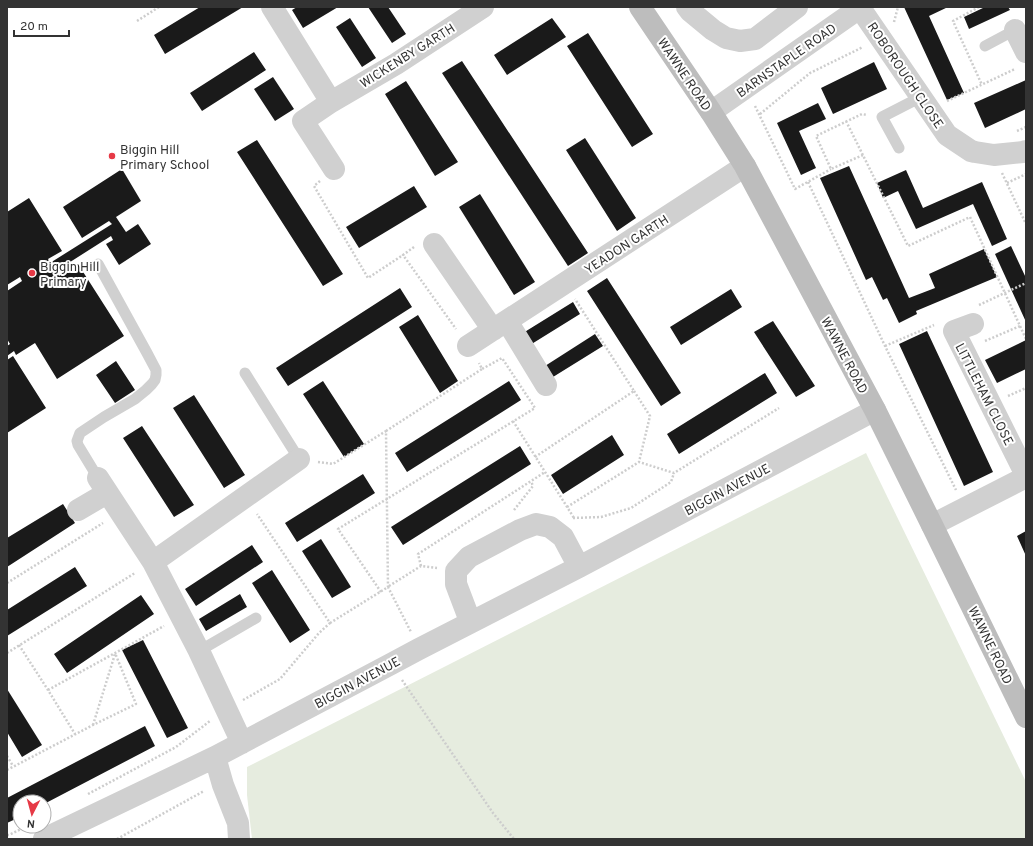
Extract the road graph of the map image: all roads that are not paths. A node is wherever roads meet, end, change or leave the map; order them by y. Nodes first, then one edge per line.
1 (272, 7) edge
2 (483, 7) edge
3 (640, 7) edge
4 (687, 7) edge
5 (797, 7) edge
6 (861, 7) edge
7 (1015, 30) joint
8 (985, 46) dead end
9 (1023, 59) edge
10 (331, 102) junction
11 (925, 103) junction
12 (711, 112) junction
13 (899, 148) dead end
14 (1025, 154) edge
15 (745, 166) junction
16 (334, 170) road end
17 (434, 244) road end
18 (98, 264) dead end
19 (973, 324) dead end
20 (500, 326) junction
21 (468, 346) road end
22 (245, 373) dead end
23 (546, 385) dead end
24 (875, 410) junction
25 (299, 459) joint
26 (1026, 476) edge
27 (102, 486) junction
28 (78, 510) dead end
29 (932, 524) junction
30 (153, 562) junction
31 (578, 567) junction
32 (256, 618) dead end
33 (472, 622) junction
34 (199, 651) junction
35 (1026, 717) edge
36 (242, 743) junction
37 (215, 757) junction
38 (44, 839) edge
39 (239, 839) edge

1 - 10 street
2 - 10 street, WICKENBY GARTH
3 - 12 street, WAWNE ROAD
4 - 5 street
6 - 11 street, ROBOROUGH CLOSE
6 - 12 street, BARNSTAPLE ROAD
7 - 8 lane
7 - 9 street
10 - 16 street, WICKENBY GARTH
11 - 13 lane
11 - 14 street, ROBOROUGH CLOSE
12 - 15 street, WAWNE ROAD
15 - 20 street, YEADON GARTH
15 - 24 street, WAWNE ROAD
17 - 20 street
18 - 27 lane
19 - 26 street, LITTLEHAM CLOSE
20 - 21 street, YEADON GARTH
20 - 23 street
22 - 25 lane
24 - 29 street, WAWNE ROAD
24 - 31 street, BIGGIN AVENUE
25 - 30 street
26 - 29 street, LITTLEHAM CLOSE
27 - 28 street
27 - 30 street
29 - 35 street, WAWNE ROAD
30 - 34 street
31 - 33 street, BIGGIN AVENUE
31 - 33 street
32 - 34 lane
33 - 36 street, BIGGIN AVENUE
34 - 36 street
36 - 37 street, BIGGIN AVENUE
37 - 38 street, BIGGIN AVENUE
37 - 39 street

